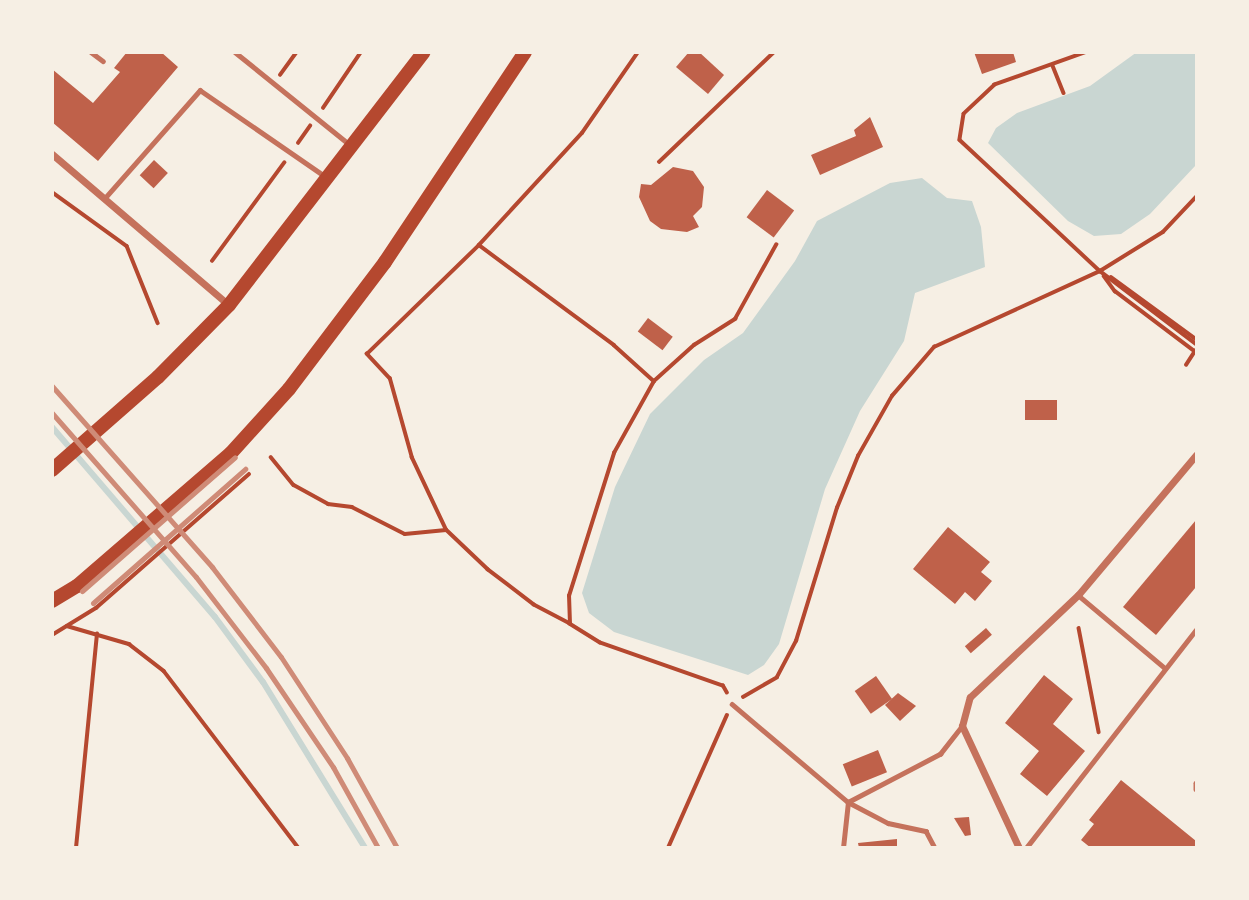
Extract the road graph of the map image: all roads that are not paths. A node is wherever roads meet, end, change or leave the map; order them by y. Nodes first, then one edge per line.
1 (91, 52) edge
2 (235, 52) edge
3 (424, 52) edge
4 (525, 52) edge
5 (103, 61) dead end
6 (355, 148) junction
7 (52, 154) edge
8 (330, 180) junction
9 (104, 199) junction
10 (229, 305) junction
11 (1196, 455) edge
12 (52, 470) edge
13 (1078, 594) junction
14 (52, 601) edge
15 (1196, 630) edge
16 (1165, 668) junction
17 (733, 704) road end
18 (962, 726) junction
19 (848, 802) junction
20 (843, 848) edge
21 (935, 848) edge
22 (1019, 848) edge
23 (1026, 848) edge

1 - 5 lane
2 - 6 lane
3 - 6 main road
4 - 14 main road
6 - 8 main road
7 - 9 street
8 - 9 lane
8 - 10 main road
9 - 10 street
10 - 12 main road
11 - 13 street
13 - 16 lane
13 - 18 street
15 - 16 lane
16 - 23 lane
17 - 19 lane
18 - 19 lane
18 - 22 street
19 - 20 lane
19 - 21 lane

